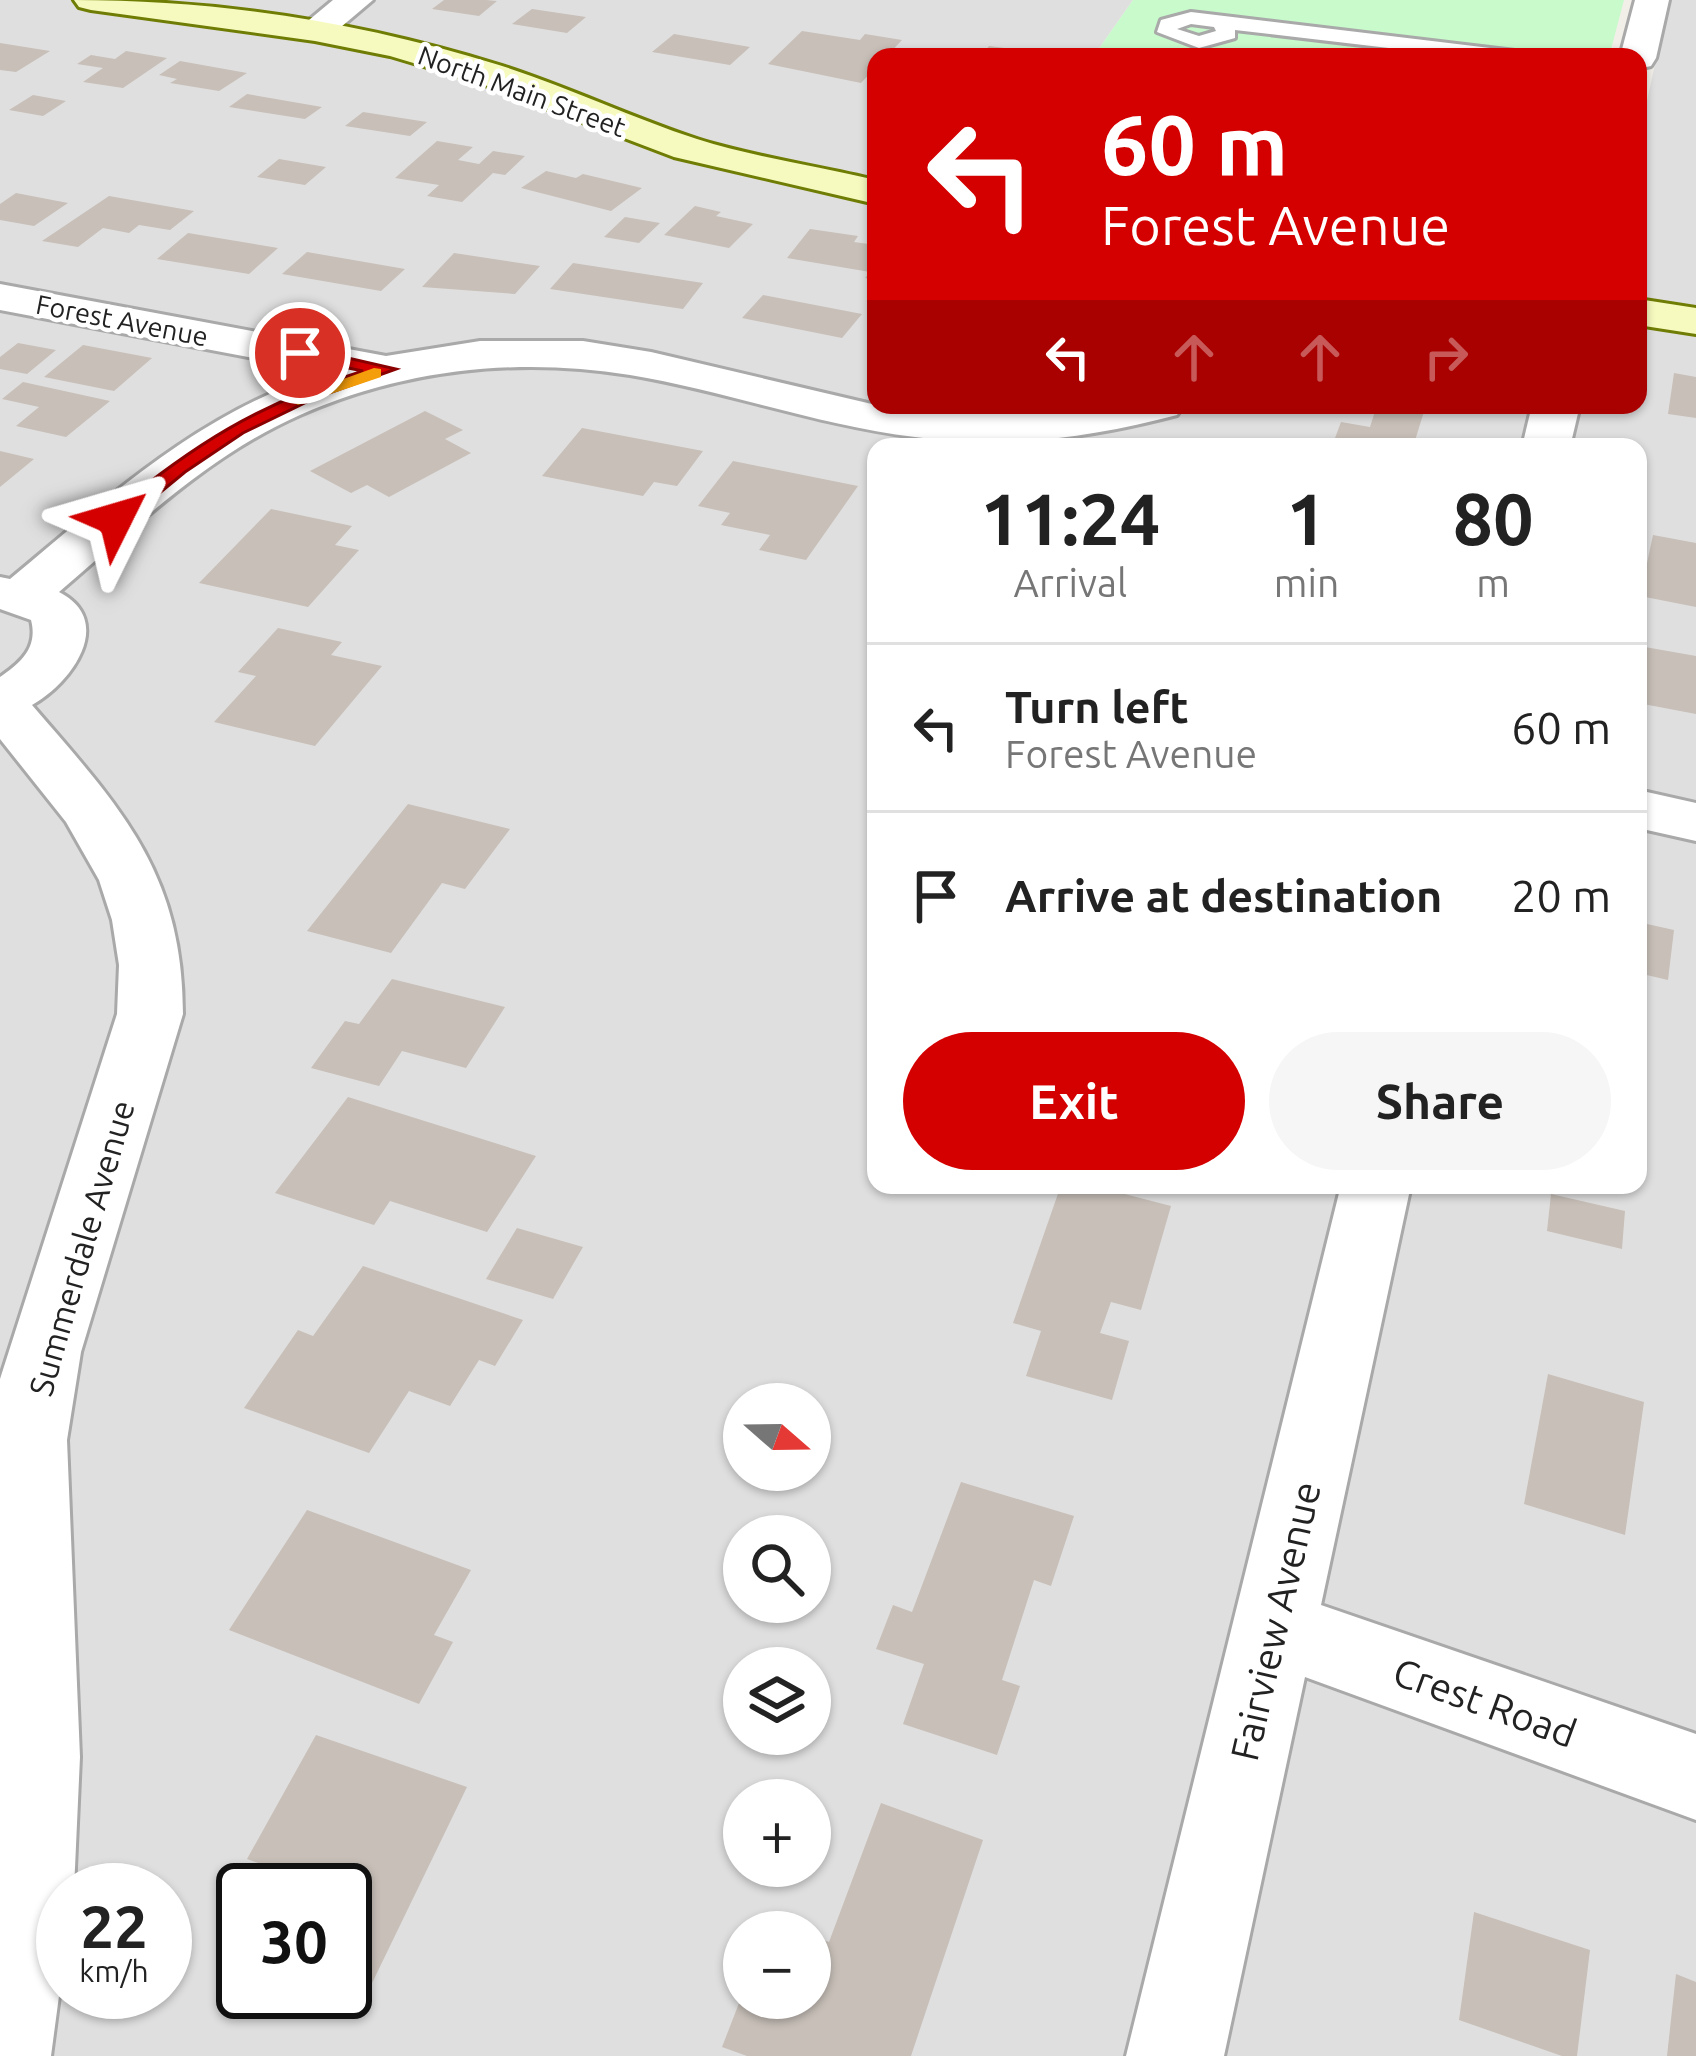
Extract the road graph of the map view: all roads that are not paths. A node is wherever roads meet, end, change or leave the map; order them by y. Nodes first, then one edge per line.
1 (92, 0) edge
2 (356, 0) edge
3 (1652, 0) edge
4 (315, 30) junction
5 (1187, 48) edge
6 (1439, 48) edge
7 (1640, 48) edge
8 (867, 190) edge
9 (0, 297) edge
10 (1647, 313) edge
11 (1696, 321) edge
12 (386, 369) junction
13 (1132, 414) edge
14 (11, 594) edge
15 (0, 701) edge
16 (1647, 811) edge
17 (1696, 822) edge
18 (1374, 1194) edge
19 (1274, 1627) junction
20 (1696, 1777) edge
21 (2, 2056) edge
22 (1175, 2056) edge

1 - 4 street, North Main Street
2 - 4 street
3 - 7 street
4 - 8 street, North Main Street
5 - 6 lane
9 - 12 street, Forest Avenue
10 - 11 street
12 - 13 street
12 - 14 street
14 - 15 street
15 - 21 street, Summerdale Avenue
16 - 17 street
18 - 19 street, Fairview Avenue
19 - 20 street, Crest Road
19 - 22 street, Fairview Avenue

